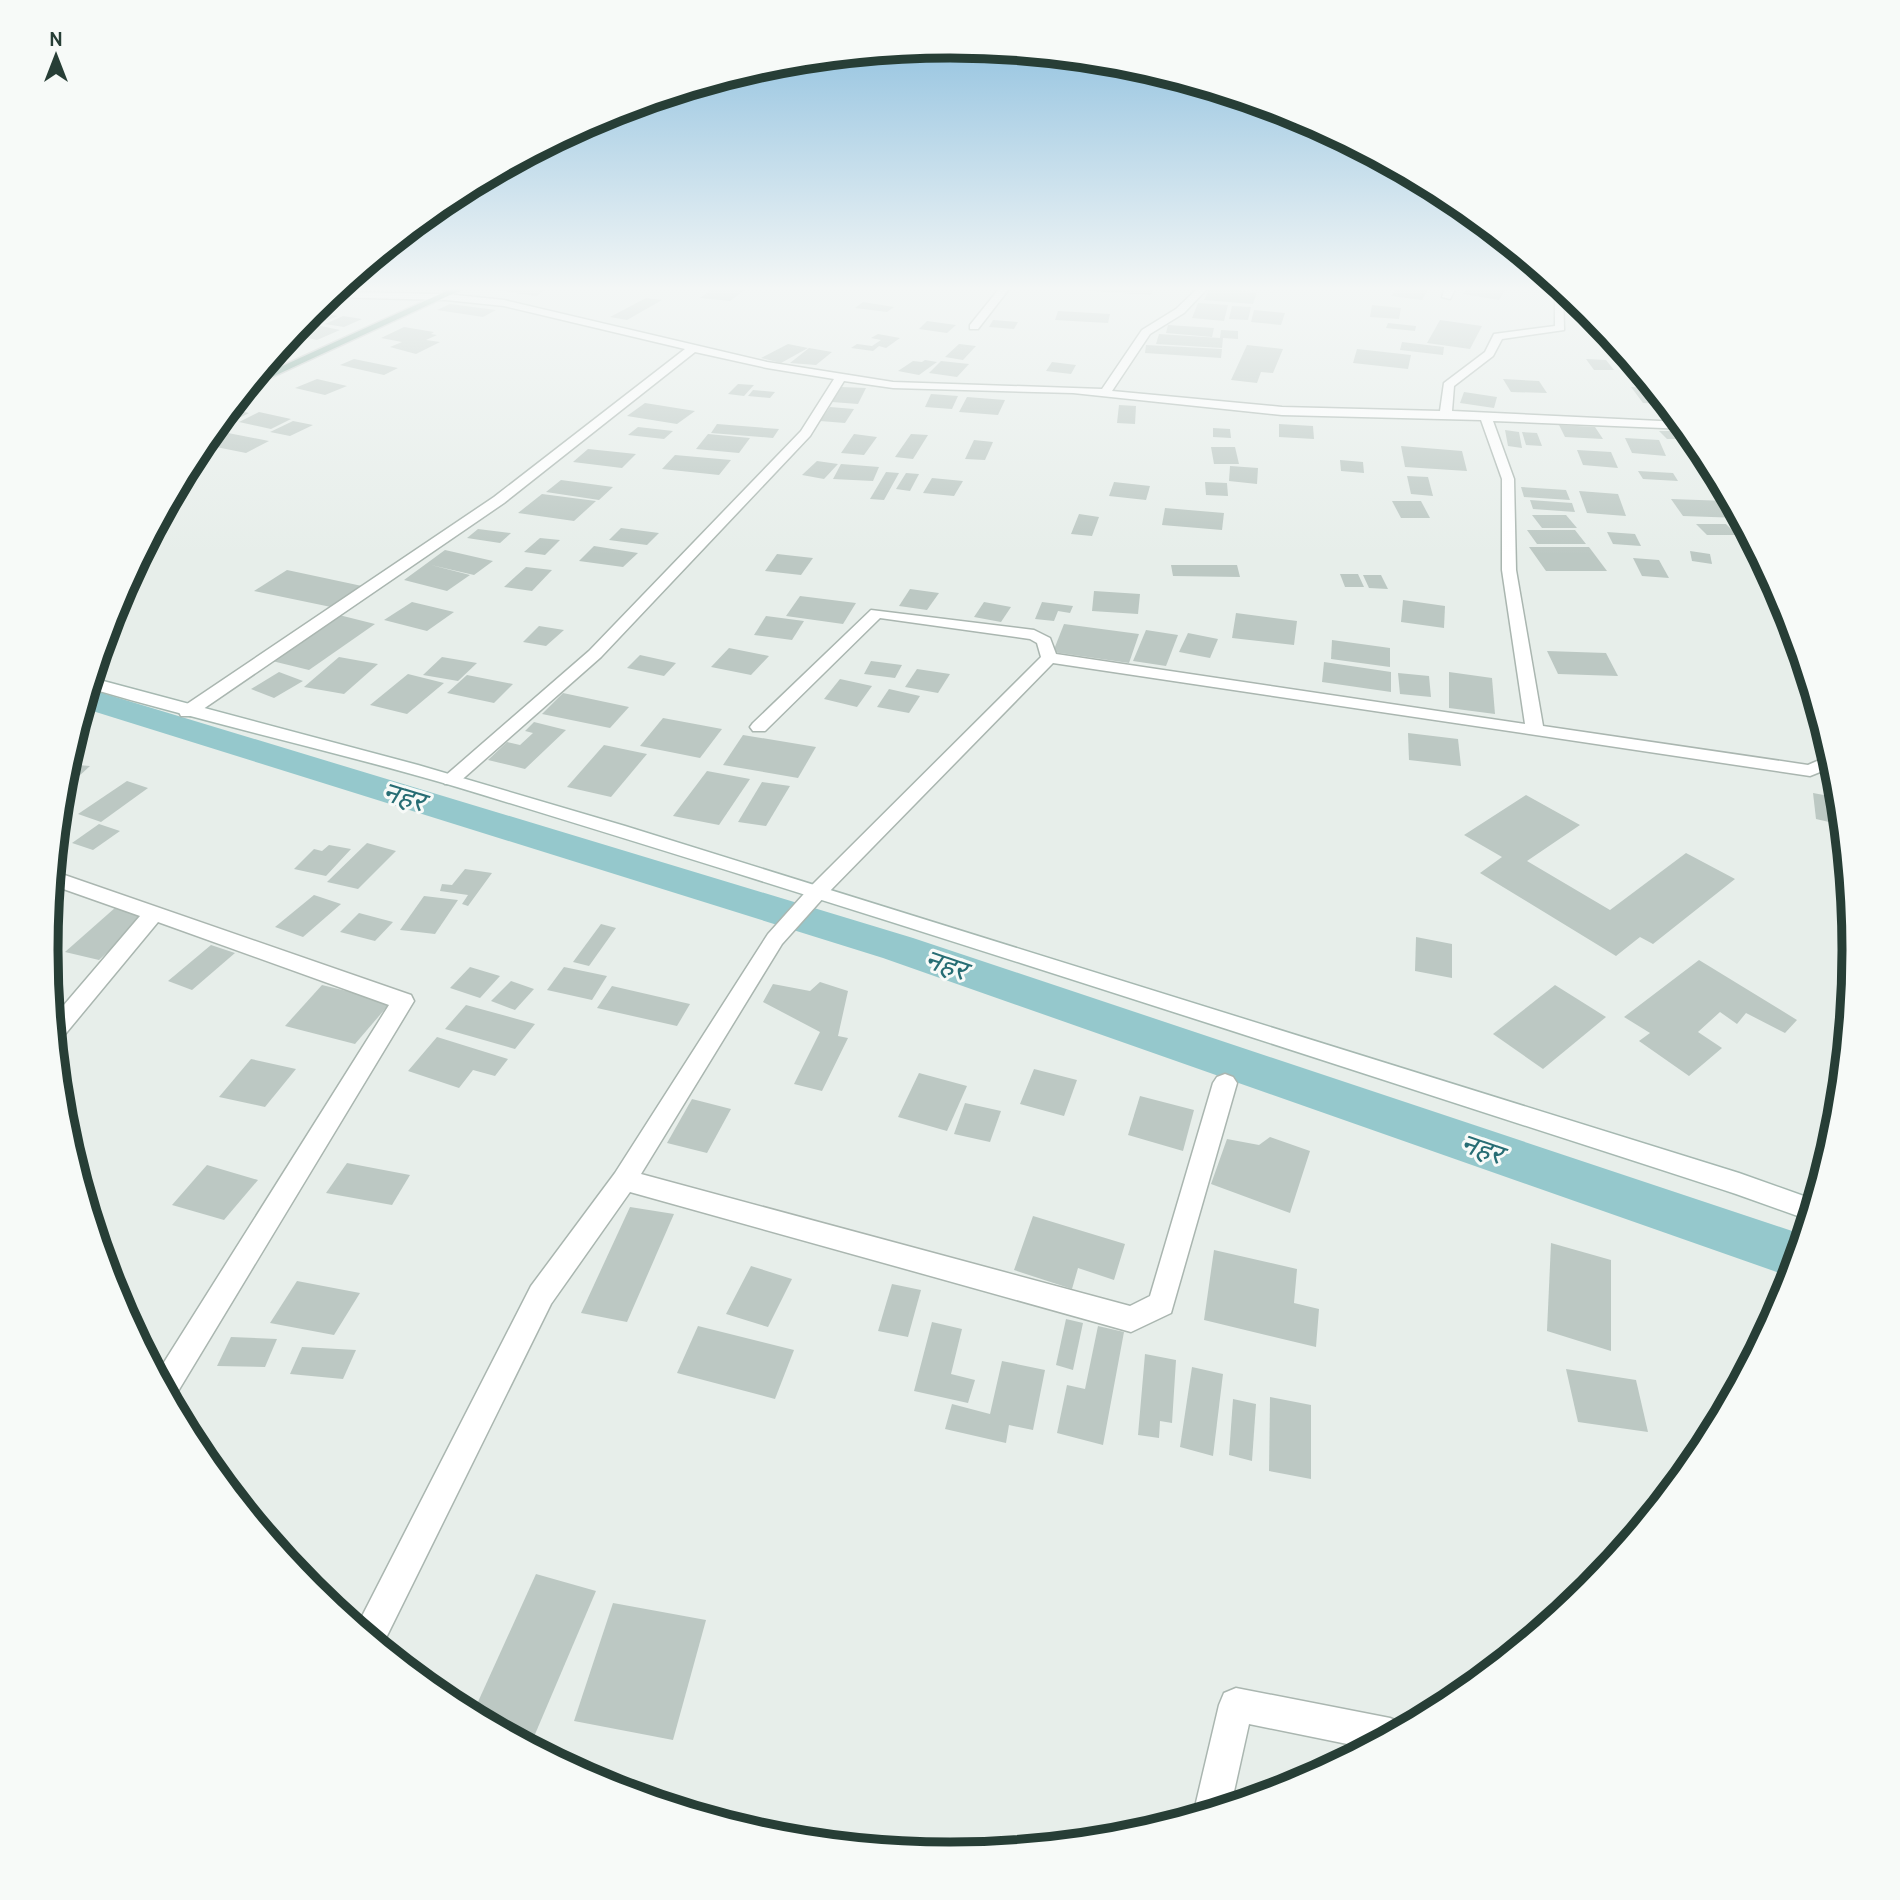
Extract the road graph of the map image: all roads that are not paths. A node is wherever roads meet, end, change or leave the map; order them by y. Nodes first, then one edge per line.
1 (655, 378) edge
2 (840, 378) joint
3 (1115, 378) edge
4 (1458, 378) edge
5 (1105, 393) junction
6 (1446, 415) junction
7 (1486, 417) junction
8 (1671, 425) edge
9 (1049, 658) junction
10 (98, 685) edge
11 (187, 712) junction
12 (759, 727) dead end
13 (1535, 731) junction
14 (1822, 765) edge
15 (451, 780) junction
16 (61, 881) edge
17 (818, 891) junction
18 (155, 912) junction
19 (61, 1023) edge
20 (1225, 1083) dead end
21 (624, 1180) junction
22 (1804, 1207) edge
23 (169, 1380) edge
24 (373, 1630) edge
25 (1378, 1733) edge
26 (1214, 1802) edge

1 - 11 street
2 - 5 street
2 - 15 street
3 - 5 street
4 - 6 street
5 - 6 street
6 - 7 street
7 - 8 street
7 - 13 street
9 - 12 street
9 - 13 street
9 - 17 street
10 - 11 street
11 - 15 street
13 - 14 street
15 - 17 street
16 - 18 street
17 - 21 street
17 - 22 street
18 - 19 street
18 - 23 street
20 - 21 street
21 - 24 street
25 - 26 street

